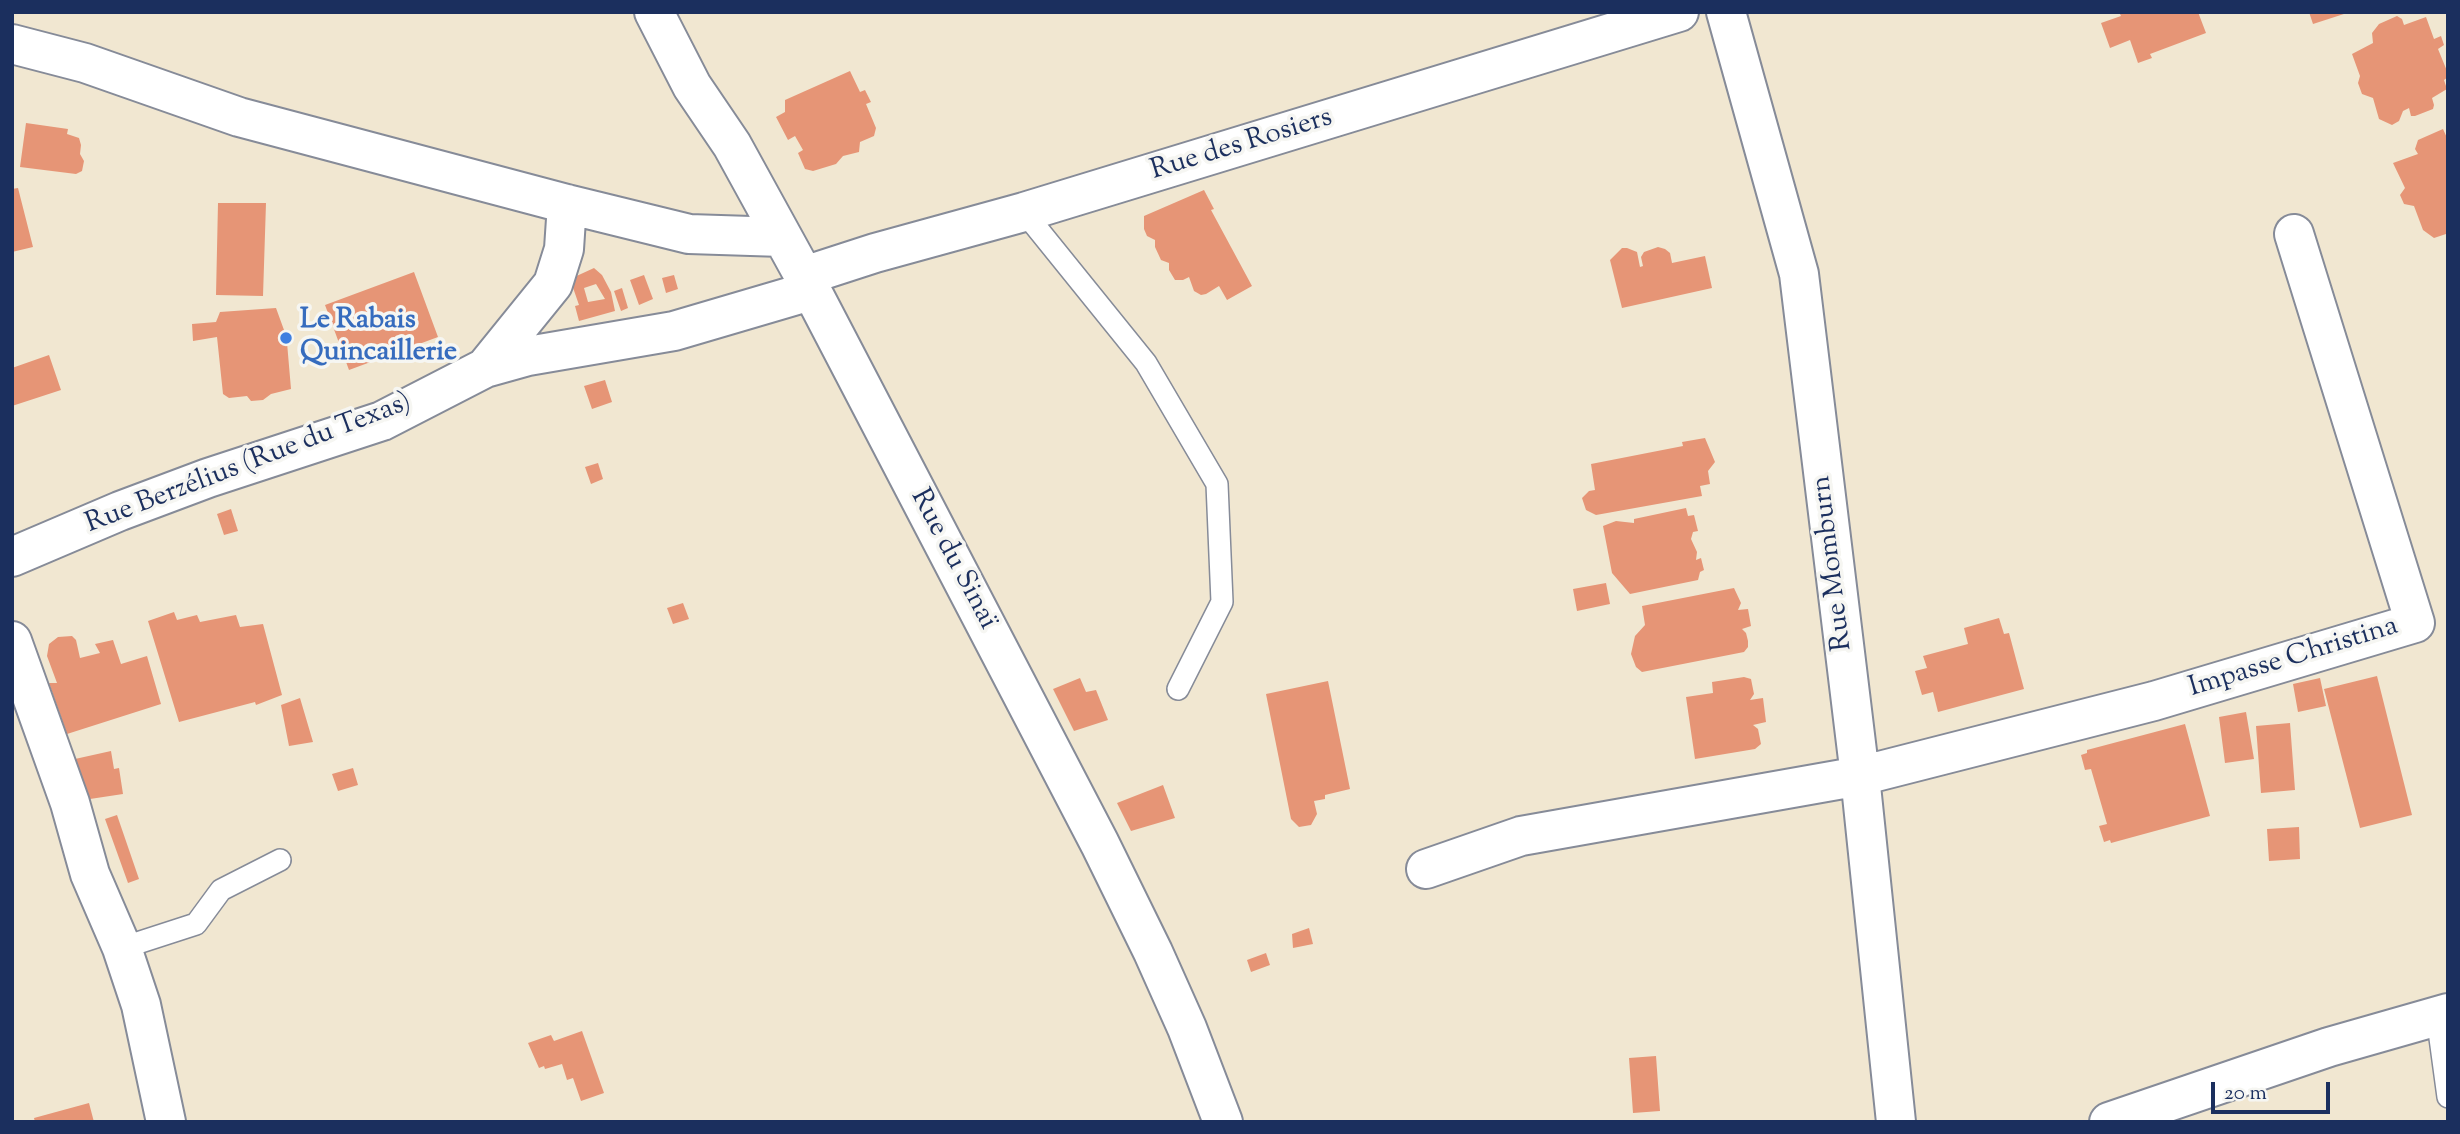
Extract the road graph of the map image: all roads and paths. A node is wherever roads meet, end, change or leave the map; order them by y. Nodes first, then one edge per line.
1 (654, 12) edge
2 (1679, 12) edge
3 (1726, 12) edge
4 (12, 44) edge
5 (567, 204) junction
6 (1024, 212) junction
7 (2294, 234) dead end
8 (782, 237) junction
9 (807, 284) junction
10 (485, 368) junction
11 (12, 557) edge
12 (12, 641) edge
13 (1178, 689) dead end
14 (1860, 776) junction
15 (280, 860) dead end
16 (1426, 869) dead end
17 (122, 948) junction
18 (2442, 1015) edge
19 (2448, 1097) edge
20 (166, 1122) edge
21 (1223, 1122) edge
22 (1896, 1122) edge
23 (2109, 1122) edge

1 - 8 street, Rue du Sinaï
2 - 6 street, Rue des Rosiers
3 - 14 street, Rue Momburn
4 - 5 street
5 - 8 street
5 - 10 street
6 - 9 street, Rue des Rosiers
6 - 13 lane
7 - 14 street, Impasse Christina
8 - 9 street, Rue du Sinaï
9 - 10 street, Rue Berzélius (Rue du Texas)
9 - 21 street, Rue du Sinaï
10 - 11 street, Rue Berzélius (Rue du Texas)
12 - 17 street
14 - 16 street
14 - 22 street, Rue Momburn
15 - 17 lane
17 - 20 street
18 - 19 lane
18 - 23 street

